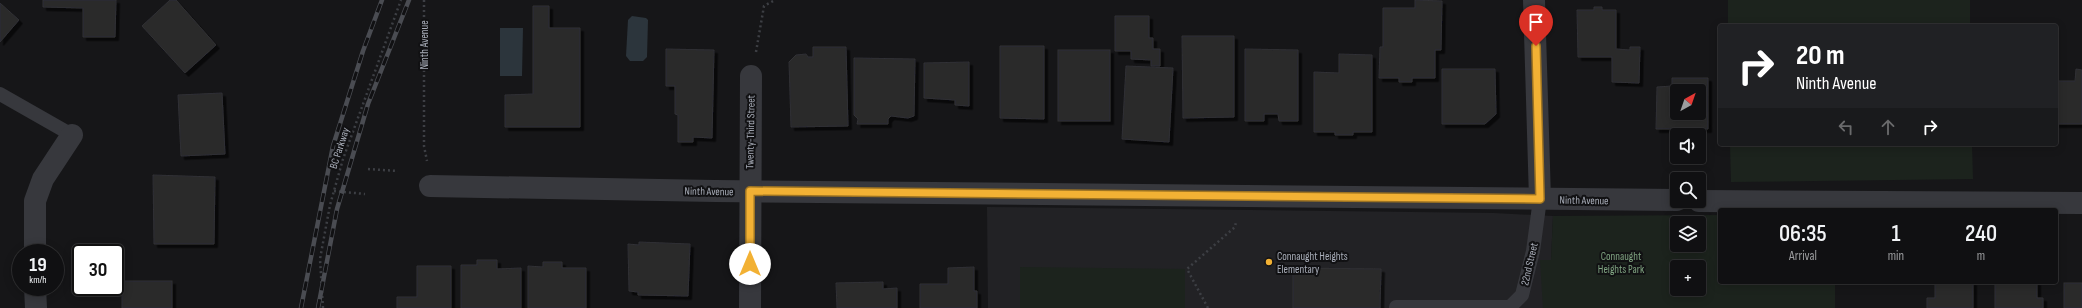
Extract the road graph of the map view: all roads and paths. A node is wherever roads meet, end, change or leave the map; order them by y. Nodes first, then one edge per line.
1 (401, 0) edge
2 (424, 0) edge
3 (775, 0) edge
4 (1534, 0) edge
5 (751, 76) joint
6 (0, 94) edge
7 (72, 135) joint
8 (368, 169) dead end
9 (398, 171) dead end
10 (430, 186) joint
11 (334, 191) junction
12 (750, 191) junction
13 (365, 194) dead end
14 (1540, 199) junction
15 (1670, 200) edge
16 (1706, 201) edge
17 (2082, 202) edge
18 (1237, 219) dead end
19 (35, 244) edge
20 (35, 296) edge
21 (36, 308) edge
22 (323, 308) edge
23 (750, 308) edge
24 (1208, 308) edge
25 (1396, 308) edge

1 - 11 path, BC Parkway
2 - 10 path, Ninth Avenue
3 - 5 path
4 - 14 street
5 - 12 street, Twenty-Third Street
6 - 7 lane
7 - 19 street
8 - 9 path
10 - 12 street, Ninth Avenue
11 - 13 path
11 - 22 path, BC Parkway
12 - 14 street, Ninth Avenue
12 - 23 street, Twenty-Third Street
14 - 15 street, Ninth Avenue
14 - 25 lane, 22nd Street
16 - 17 street
18 - 24 path
20 - 21 street

